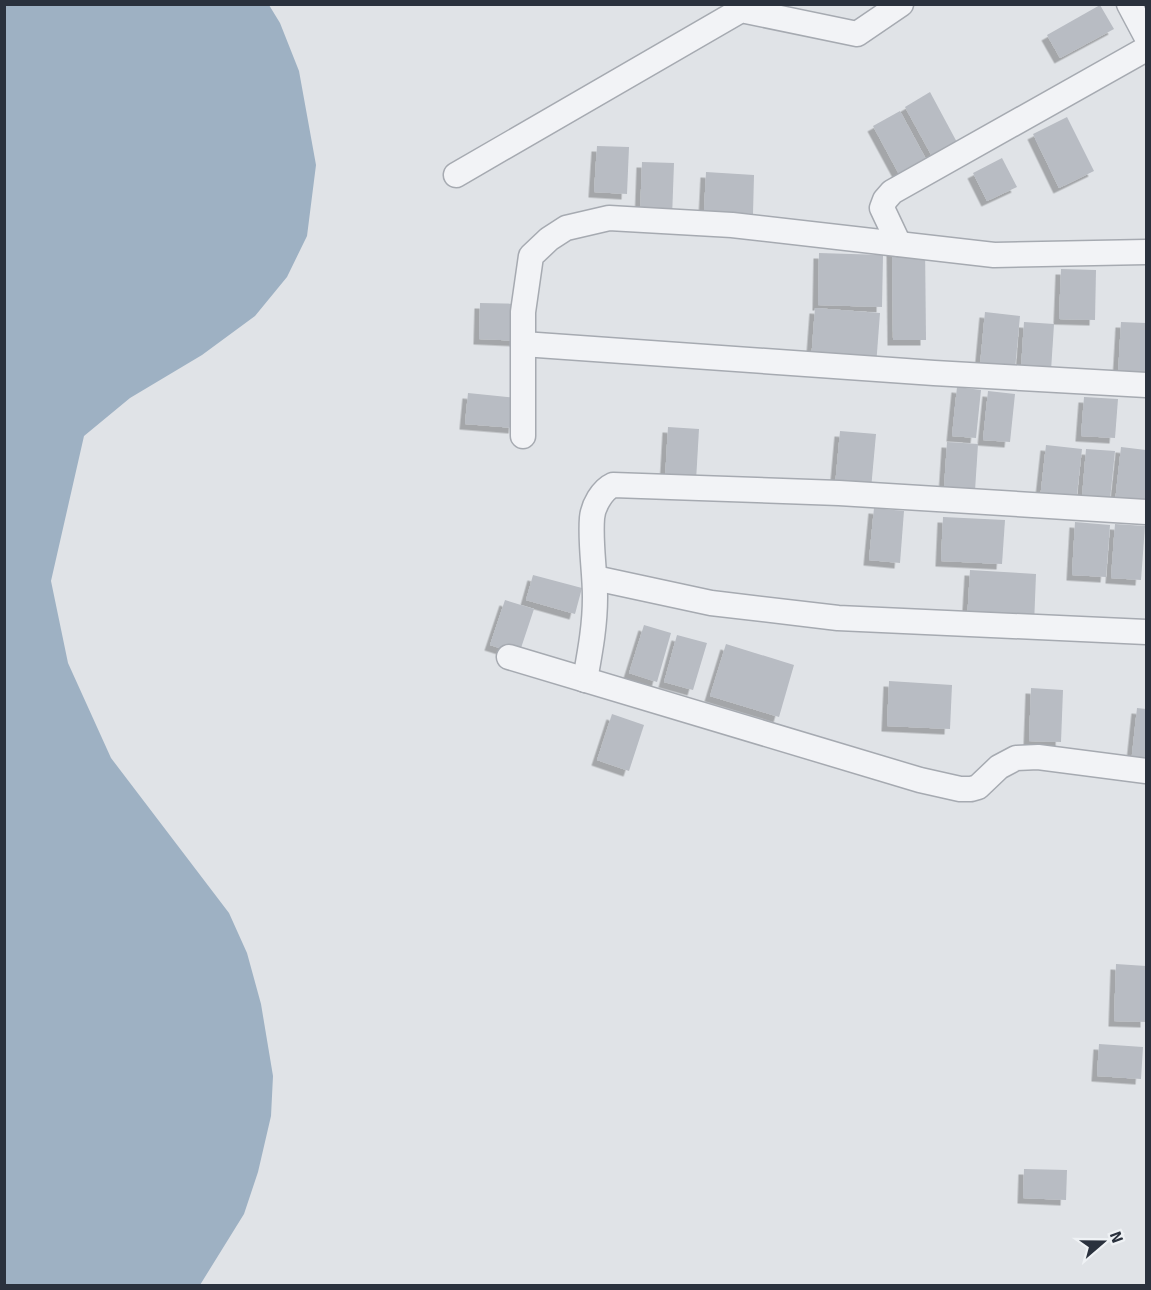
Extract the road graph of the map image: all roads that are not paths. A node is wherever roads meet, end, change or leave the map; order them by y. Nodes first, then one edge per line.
1 (901, 4) edge
2 (1129, 4) edge
3 (1146, 36) edge
4 (1146, 49) edge
5 (456, 175) dead end
6 (899, 244) junction
7 (1146, 252) edge
8 (523, 344) junction
9 (1146, 385) edge
10 (523, 436) dead end
11 (1146, 513) edge
12 (595, 578) junction
13 (1146, 632) edge
14 (509, 657) dead end
15 (585, 680) junction
16 (1146, 771) edge

1 - 5 street
2 - 3 street
4 - 6 street
6 - 7 street
6 - 8 street
8 - 9 street
8 - 10 street
11 - 12 street
12 - 13 street
12 - 15 street
14 - 15 street
15 - 16 street

